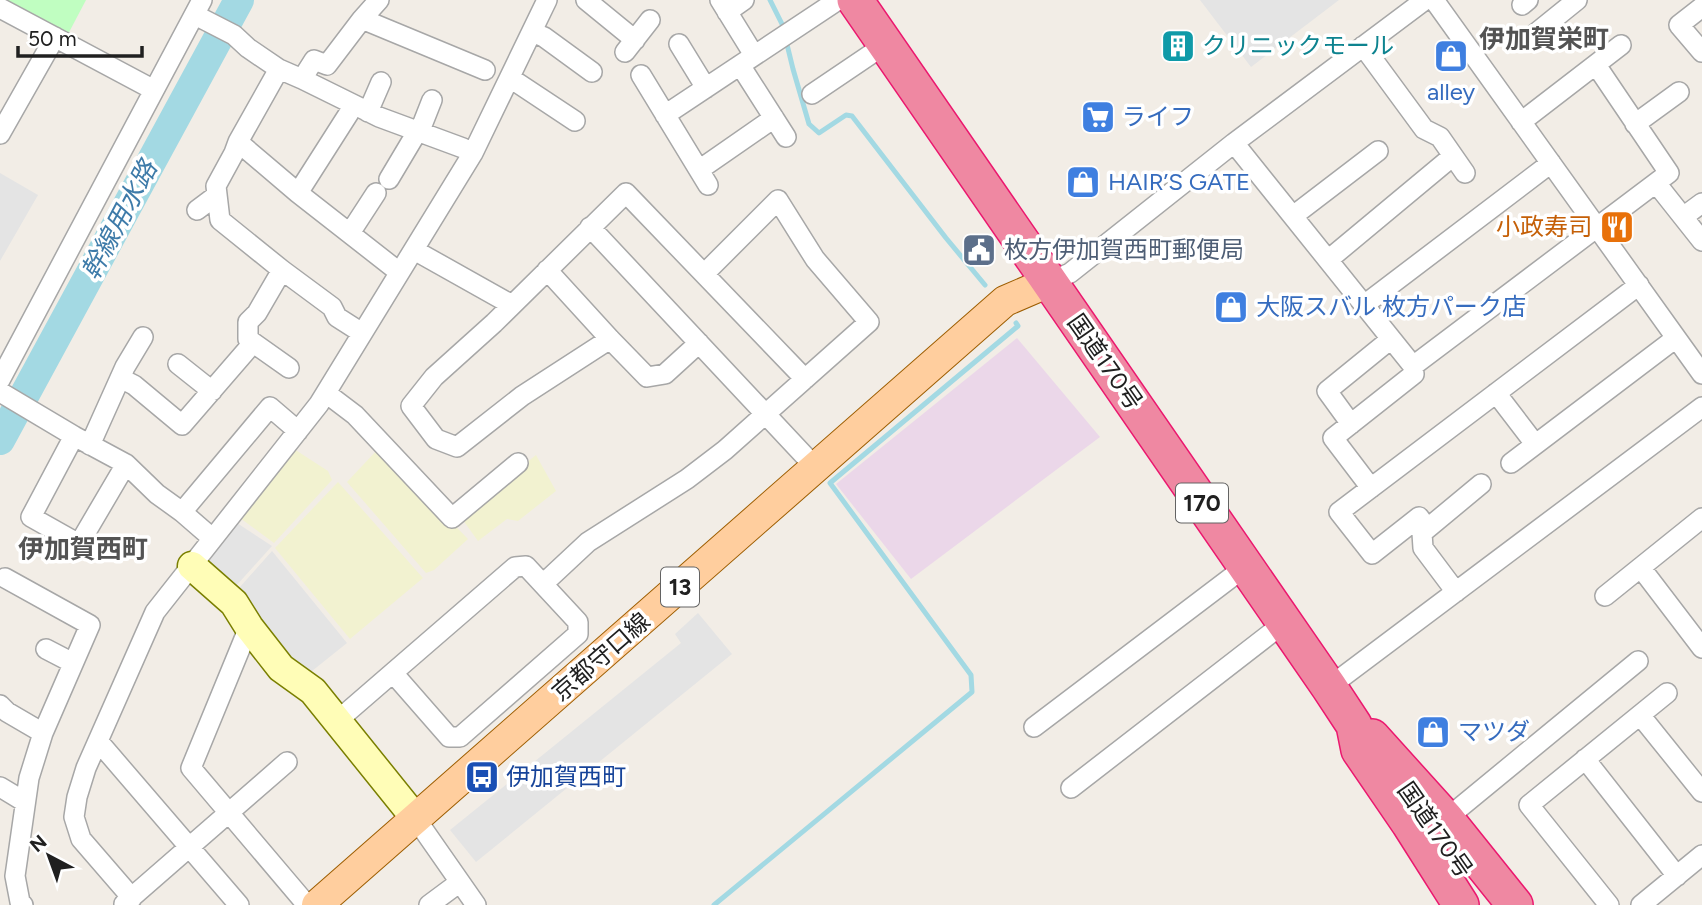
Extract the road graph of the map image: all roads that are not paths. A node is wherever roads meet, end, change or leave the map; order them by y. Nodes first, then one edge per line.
1 (379, 0) edge
2 (547, 0) edge
3 (586, 0) edge
4 (744, 0) edge
5 (838, 0) edge
6 (855, 0) edge
7 (1425, 0) edge
8 (1434, 0) edge
9 (1566, 4) edge
10 (723, 6) edge
11 (1702, 7) edge
12 (0, 8) edge
13 (198, 8) edge
14 (362, 19) junction
15 (650, 20) dead end
16 (532, 32) junction
17 (55, 37) junction
18 (1525, 42) dead end
19 (679, 44) dead end
20 (886, 44) junction
21 (1621, 45) dead end
22 (1363, 46) junction
23 (1702, 52) edge
24 (747, 60) junction
25 (1596, 65) junction
26 (279, 69) junction
27 (485, 70) dead end
28 (592, 72) dead end
29 (641, 75) dead end
30 (510, 78) junction
31 (302, 79) junction
32 (381, 82) dead end
33 (706, 88) junction
34 (154, 90) junction
35 (1679, 92) dead end
36 (812, 94) dead end
37 (432, 100) dead end
38 (359, 113) junction
39 (665, 115) junction
40 (774, 118) junction
41 (575, 121) dead end
42 (1521, 121) junction
43 (1635, 124) junction
44 (418, 132) junction
45 (0, 134) edge
46 (786, 137) dead end
47 (238, 142) junction
48 (1234, 143) junction
49 (1378, 151) dead end
50 (473, 153) junction
51 (1453, 156) junction
52 (1551, 163) junction
53 (1465, 173) dead end
54 (1656, 183) junction
55 (298, 192) junction
56 (217, 195) junction
57 (1702, 203) edge
58 (197, 210) dead end
59 (1293, 216) junction
60 (1683, 217) junction
61 (1597, 227) junction
62 (590, 228) junction
63 (350, 233) junction
64 (1702, 241) edge
65 (414, 250) junction
66 (1328, 260) junction
67 (282, 270) junction
68 (547, 270) junction
69 (399, 272) junction
70 (704, 274) junction
71 (1060, 278) junction
72 (1639, 285) junction
73 (512, 304) junction
74 (1364, 305) junction
75 (362, 332) junction
76 (144, 337) dead end
77 (1676, 338) junction
78 (610, 339) junction
79 (1391, 339) junction
80 (253, 343) junction
81 (699, 343) junction
82 (178, 364) dead end
83 (1413, 366) junction
84 (289, 368) dead end
85 (1702, 374) edge
86 (120, 378) junction
87 (806, 379) junction
88 (0, 380) edge
89 (212, 391) junction
90 (0, 392) edge
91 (326, 393) junction
92 (1496, 393) junction
93 (1702, 407) edge
94 (766, 414) junction
95 (1351, 424) junction
96 (298, 431) junction
97 (82, 441) junction
98 (1535, 444) junction
99 (518, 463) dead end
100 (1511, 463) dead end
101 (126, 464) junction
102 (816, 468) junction
103 (1481, 484) dead end
104 (1371, 488) junction
105 (183, 512) junction
106 (1702, 519) edge
107 (1427, 528) junction
108 (212, 538) junction
109 (191, 566) junction
110 (1245, 567) junction
111 (1642, 568) junction
112 (6, 576) edge
113 (543, 584) junction
114 (1456, 592) junction
115 (1605, 596) dead end
116 (1284, 624) junction
117 (249, 627) junction
118 (1702, 648) edge
119 (46, 649) dead end
120 (1638, 661) dead end
121 (73, 663) junction
122 (393, 673) junction
123 (1329, 687) junction
124 (1667, 693) dead end
125 (0, 705) edge
126 (1640, 715) junction
127 (337, 721) junction
128 (1034, 727) dead end
129 (1363, 731) junction
130 (43, 733) junction
131 (98, 741) junction
132 (1585, 759) junction
133 (287, 762) dead end
134 (0, 788) edge
135 (1071, 788) dead end
136 (1702, 792) edge
137 (25, 802) junction
138 (229, 813) junction
139 (416, 819) junction
140 (1444, 829) junction
141 (189, 848) junction
142 (1702, 855) edge
143 (7, 871) edge
144 (1677, 876) junction
145 (460, 882) junction
146 (127, 901) edge
147 (23, 905) edge
148 (239, 905) edge
149 (307, 905) edge
150 (317, 905) edge
151 (429, 905) edge
152 (476, 905) edge
153 (1461, 905) edge
154 (1475, 905) edge
155 (1486, 905) edge
156 (1515, 905) edge
157 (1609, 905) edge
158 (1641, 905) edge

1 - 14 street
2 - 16 street
3 - 15 street
4 - 10 street
5 - 24 street
6 - 20 highway, 国道170号 / 170
7 - 22 street
8 - 42 street
9 - 18 street
10 - 24 street
11 - 23 street
12 - 17 street
13 - 26 street
13 - 34 street
14 - 27 street
14 - 31 street
16 - 28 street
16 - 30 street
17 - 34 street
17 - 45 street
19 - 33 street
20 - 36 street
20 - 71 highway, 国道170号 / 170
21 - 25 street
22 - 48 street
22 - 51 street
24 - 33 street
24 - 40 street
25 - 42 street
25 - 43 street
26 - 31 street
26 - 47 street
29 - 39 street
30 - 41 street
30 - 50 street
31 - 38 street
32 - 38 street
33 - 39 street
34 - 88 street
35 - 43 street
37 - 44 street
38 - 44 street
38 - 55 street
39 - 40 street
40 - 46 street
42 - 52 street
43 - 54 street
44 - 50 street
44 - 63 street
47 - 55 street
47 - 56 street
48 - 59 street
48 - 71 street
49 - 59 street
50 - 65 street
51 - 53 street
51 - 66 street
52 - 61 street
52 - 74 street
54 - 60 street
54 - 61 street
55 - 63 street
56 - 58 street
56 - 67 street
57 - 60 street
59 - 66 street
60 - 64 street
61 - 72 street
61 - 83 street
62 - 68 street
62 - 70 street
62 - 81 street
63 - 69 street
65 - 69 street
65 - 73 street
66 - 74 street
67 - 75 street
67 - 80 street
68 - 73 street
68 - 78 street
69 - 75 street
70 - 87 street
70 - 87 street
71 - 102 main road, 京都守口線 / 13
71 - 110 highway, 国道170号 / 170
72 - 77 street
72 - 92 street
73 - 78 street
74 - 79 street
75 - 91 street
76 - 86 street
77 - 85 street
77 - 98 street
78 - 81 street
79 - 83 street
79 - 95 street
80 - 84 street
80 - 89 street
81 - 94 street
82 - 89 street
83 - 95 street
86 - 89 street
86 - 97 street
87 - 94 street
90 - 97 street
91 - 96 street
91 - 99 street
92 - 98 street
92 - 104 street
93 - 114 street
94 - 102 street
94 - 113 street
95 - 104 street
96 - 105 street
96 - 108 street
97 - 101 street
97 - 101 street
98 - 100 street
101 - 105 street
102 - 139 main road, 京都守口線 / 13
103 - 107 street
104 - 107 street
105 - 108 street
106 - 111 street
107 - 114 street
108 - 109 street
109 - 117 street
109 - 131 street
110 - 116 highway, 国道170号 / 170
110 - 128 street
111 - 115 street
111 - 118 street
112 - 121 street
113 - 122 street
113 - 122 street
114 - 123 street
116 - 123 highway, 国道170号 / 170
116 - 135 street
117 - 127 street
117 - 138 street
119 - 121 street
120 - 140 street
121 - 130 street
122 - 127 street
123 - 129 highway, 国道170号 / 170
124 - 126 street
125 - 130 street
126 - 132 street
126 - 136 street
127 - 139 street
129 - 140 highway, 170
129 - 153 highway, 国道170号
130 - 137 street
131 - 141 street
131 - 146 street
132 - 144 street
132 - 157 street
133 - 138 street
134 - 137 street
137 - 143 street
138 - 141 street
138 - 149 street
139 - 145 street
139 - 150 main road, 京都守口線 / 13
140 - 154 highway, 170
140 - 155 highway, 国道170号 / 170
140 - 156 highway, 170
141 - 146 street
141 - 148 street
142 - 144 street
143 - 147 street
144 - 158 street
145 - 151 street
145 - 152 street

